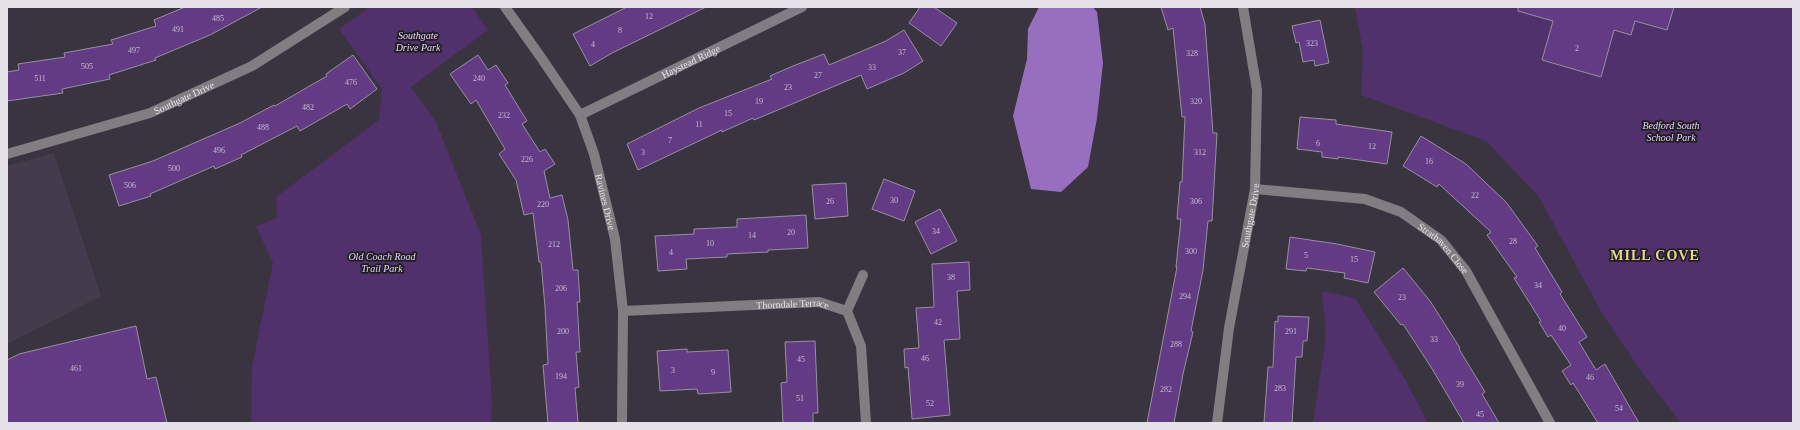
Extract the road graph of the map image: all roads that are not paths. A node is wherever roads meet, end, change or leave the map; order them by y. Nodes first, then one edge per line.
1 (505, 7) edge
2 (802, 7) edge
3 (1243, 7) edge
4 (342, 8) edge
5 (580, 115) junction
6 (7, 154) edge
7 (1255, 189) junction
8 (863, 275) dead end
9 (623, 311) junction
10 (847, 311) junction
11 (622, 423) edge
12 (866, 423) edge
13 (1217, 423) edge
14 (1550, 423) edge

1 - 5 street, Ravines Drive
2 - 5 street, Haystead Ridge
3 - 7 street, Southgate Drive
4 - 6 street, Southgate Drive
5 - 9 street, Ravines Drive
7 - 13 street, Southgate Drive
7 - 14 street, Strathaven Close
8 - 10 street
9 - 10 street, Thorndale Terrace
9 - 11 street, Ravines Drive
10 - 12 street

